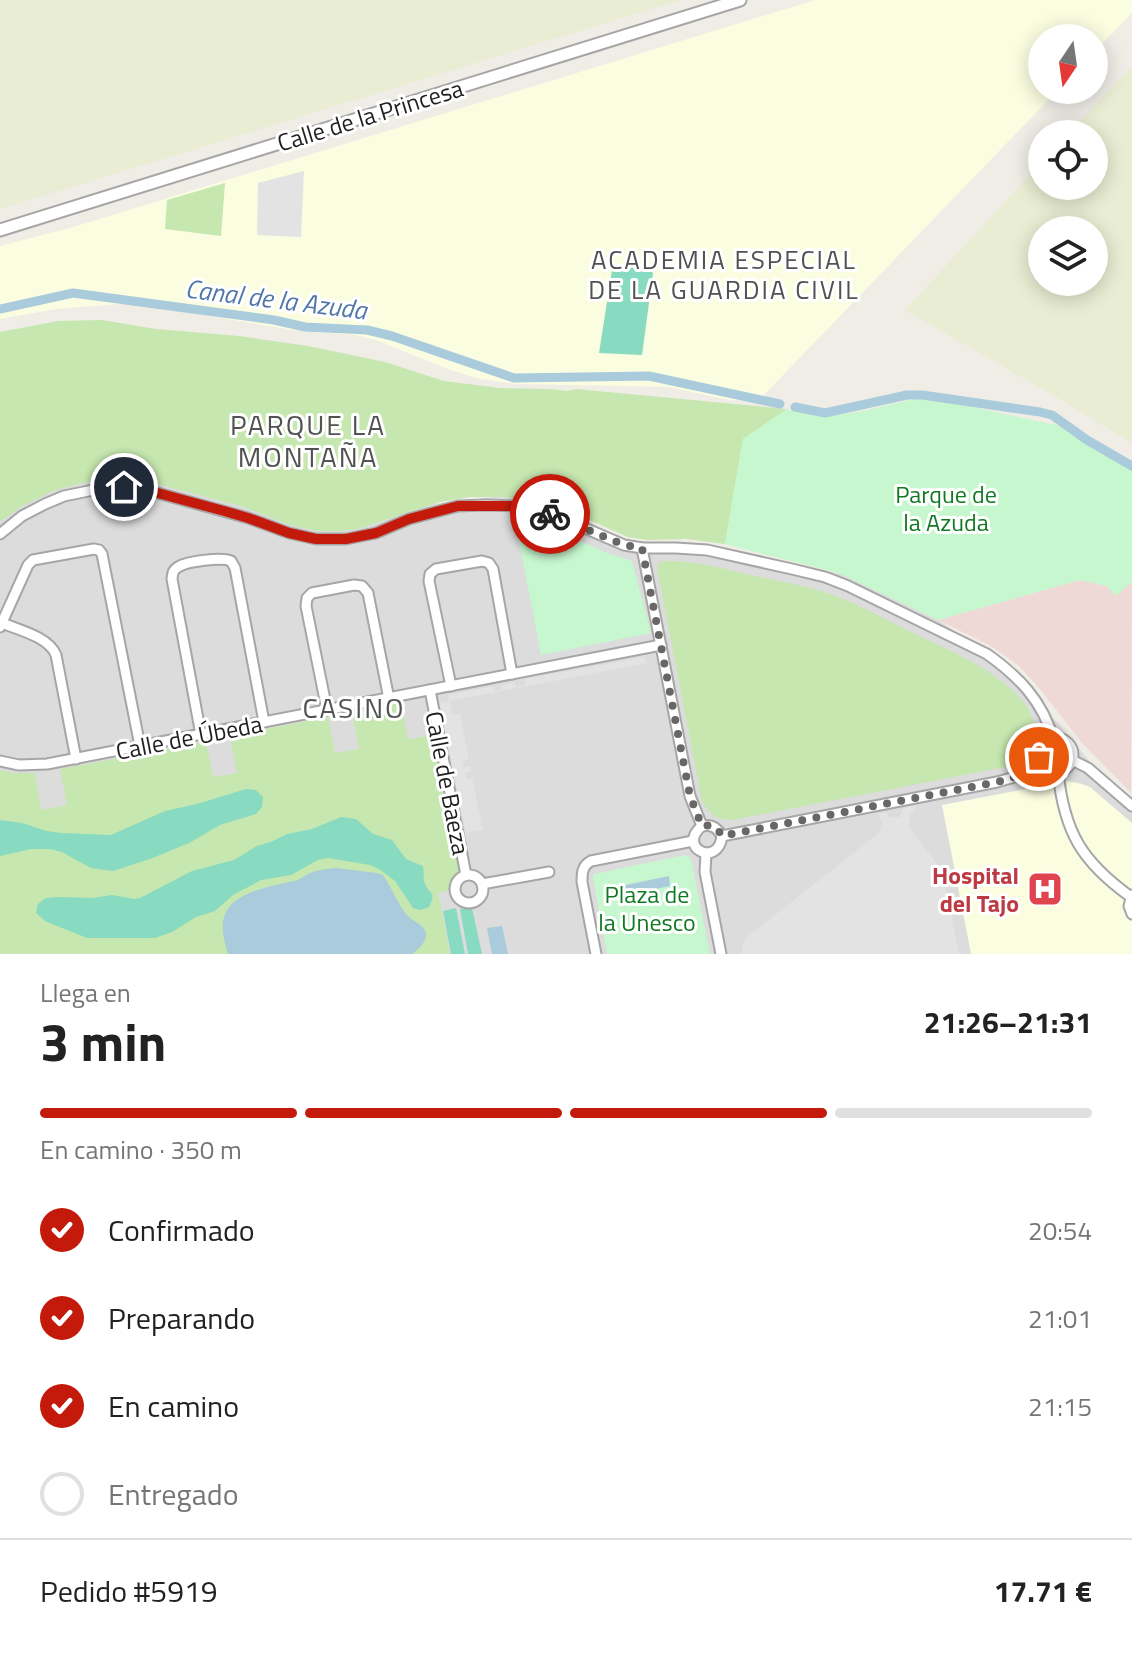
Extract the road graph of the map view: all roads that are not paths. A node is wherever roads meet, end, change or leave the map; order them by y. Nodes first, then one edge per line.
1 (740, 0) edge
2 (0, 230) edge
3 (0, 534) edge
4 (642, 548) junction
5 (1, 625) edge
6 (661, 645) junction
7 (512, 674) junction
8 (451, 686) junction
9 (430, 690) junction
10 (389, 699) junction
11 (327, 710) junction
12 (264, 722) junction
13 (201, 735) junction
14 (1053, 739) junction
15 (140, 746) junction
16 (76, 759) junction
17 (1072, 760) junction
18 (0, 761) edge
19 (1042, 766) junction
20 (1058, 772) junction
21 (1132, 806) edge
22 (702, 826) junction
23 (722, 836) junction
24 (693, 841) junction
25 (706, 853) junction
26 (549, 872) dead end
27 (466, 875) junction
28 (482, 884) junction
29 (1131, 896) edge
30 (1132, 914) edge
31 (596, 954) edge
32 (721, 954) edge

1 - 2 street, Calle de la Princesa
3 - 4 street
4 - 6 street
4 - 14 street
5 - 15 street
5 - 16 street
6 - 7 street, Calle de Úbeda
6 - 22 street
7 - 8 street, Calle de Úbeda
7 - 8 street
8 - 9 street, Calle de Úbeda
9 - 10 street, Calle de Úbeda
9 - 27 street, Calle de Baeza
10 - 11 street, Calle de Úbeda
10 - 11 street
11 - 12 street, Calle de Úbeda
12 - 13 street, Calle de Úbeda
12 - 13 street
13 - 15 street, Calle de Úbeda
14 - 17 street
14 - 19 street
15 - 16 street, Calle de Úbeda
16 - 18 street, Calle de Úbeda
17 - 20 street
17 - 21 street
19 - 20 street
19 - 23 street
20 - 29 street
22 - 23 street
22 - 24 street
23 - 25 street
24 - 25 street
24 - 31 street
25 - 32 street
26 - 28 street, Calle de Baeza
27 - 28 street, Calle de Baeza
27 - 28 street, Calle de Baeza
29 - 30 street

